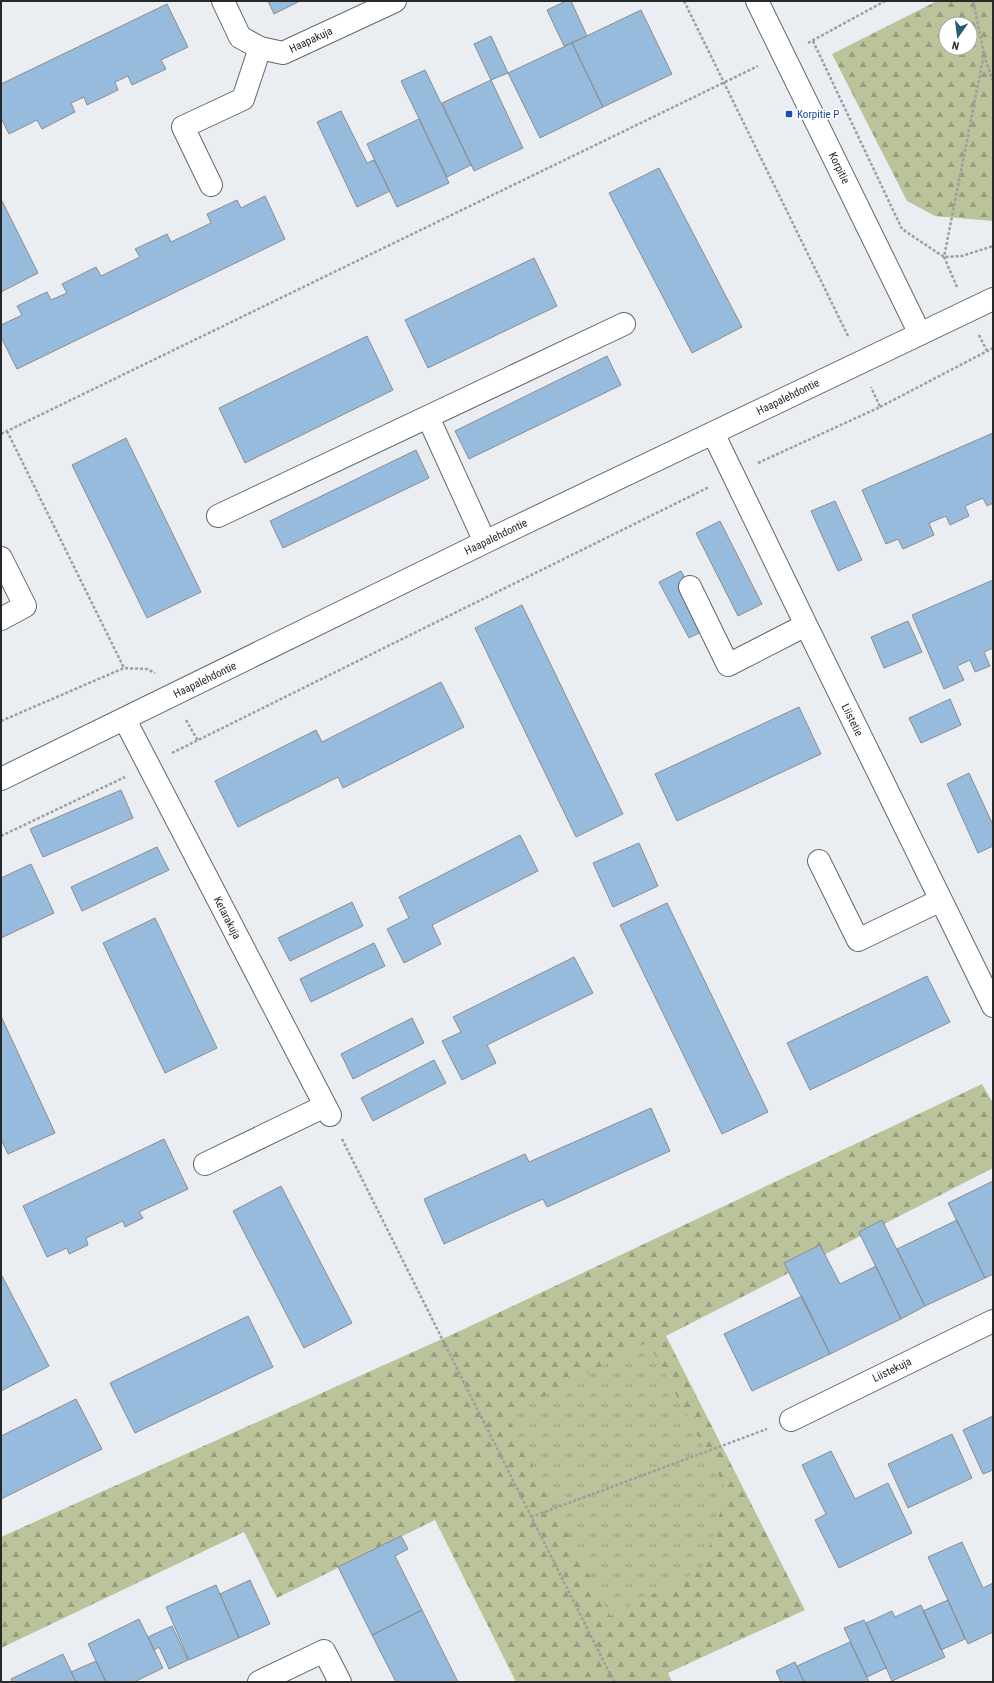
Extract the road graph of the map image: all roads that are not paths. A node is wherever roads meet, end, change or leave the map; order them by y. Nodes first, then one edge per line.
1 (223, 1) edge
2 (395, 1) edge
3 (757, 1) edge
4 (260, 48) junction
5 (211, 185) dead end
6 (993, 299) edge
7 (624, 324) dead end
8 (920, 334) junction
9 (428, 418) junction
10 (714, 433) junction
11 (218, 516) dead end
12 (485, 542) junction
13 (1, 558) edge
14 (690, 587) dead end
15 (1, 619) edge
16 (806, 625) junction
17 (125, 720) junction
18 (1, 779) edge
19 (819, 860) dead end
20 (941, 900) junction
21 (993, 1006) edge
22 (205, 1164) dead end
23 (993, 1320) edge
24 (791, 1420) road end
25 (259, 1682) edge
26 (340, 1682) edge

1 - 4 street, Haapakuja
2 - 4 street, Haapakuja
3 - 8 street, Korpitie
4 - 5 street
6 - 8 street, Haapalehdontie
7 - 9 street
8 - 10 street, Haapalehdontie
9 - 11 street
9 - 12 street
10 - 12 street, Haapalehdontie
10 - 16 street, Liistetie
12 - 17 street, Haapalehdontie
13 - 15 street
14 - 16 street
16 - 20 street, Liistetie
17 - 18 street, Haapalehdontie
17 - 22 street, Ketarakuja
19 - 20 street
20 - 21 street, Liistetie
23 - 24 street, Liistekuja
25 - 26 street

